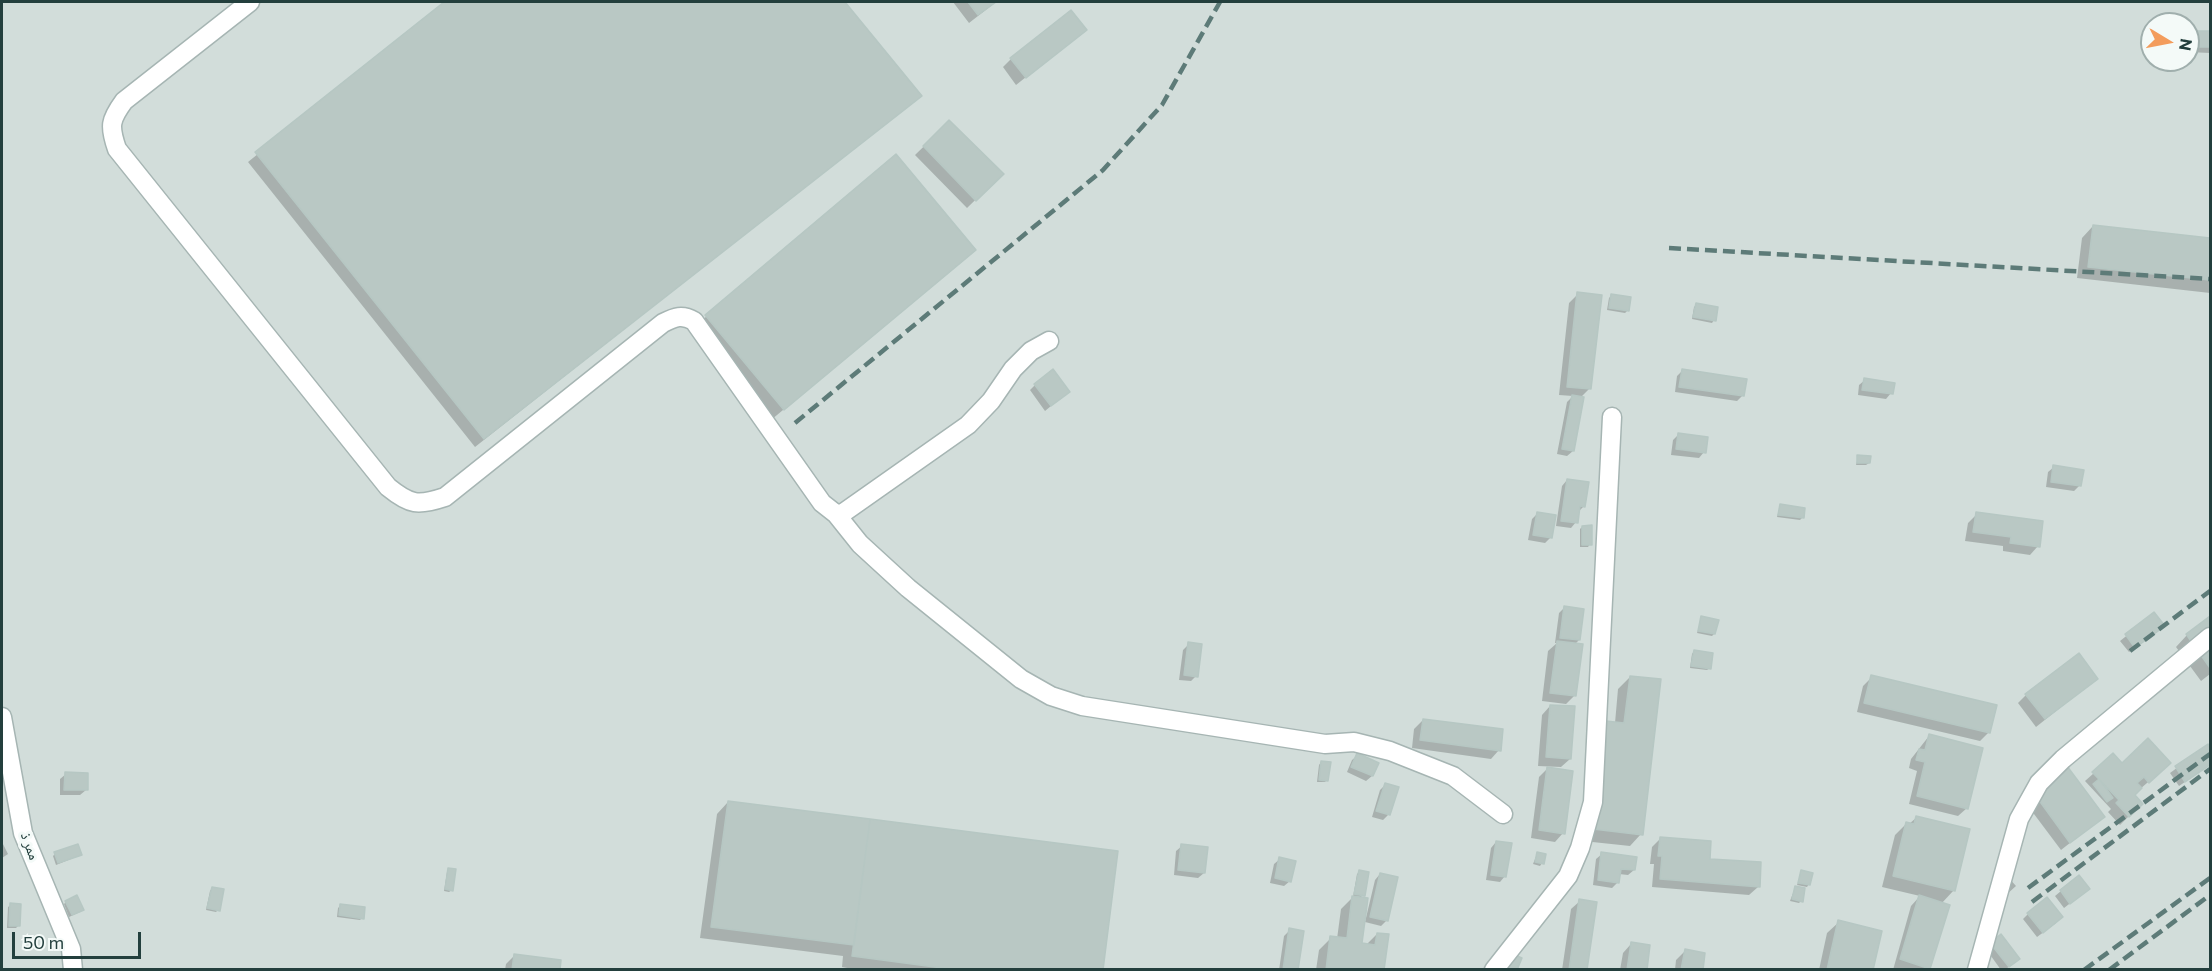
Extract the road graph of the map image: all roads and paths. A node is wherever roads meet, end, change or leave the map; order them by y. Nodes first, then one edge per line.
1 (250, 2) edge
2 (1049, 341) dead end
3 (1612, 417) dead end
4 (836, 514) junction
5 (2211, 637) edge
6 (2, 717) edge
7 (1503, 814) dead end
8 (73, 969) edge
9 (1494, 969) edge
10 (1977, 969) edge

1 - 4 street
2 - 4 street
3 - 9 street
4 - 7 street
5 - 10 street
6 - 8 street, ممر ذ

